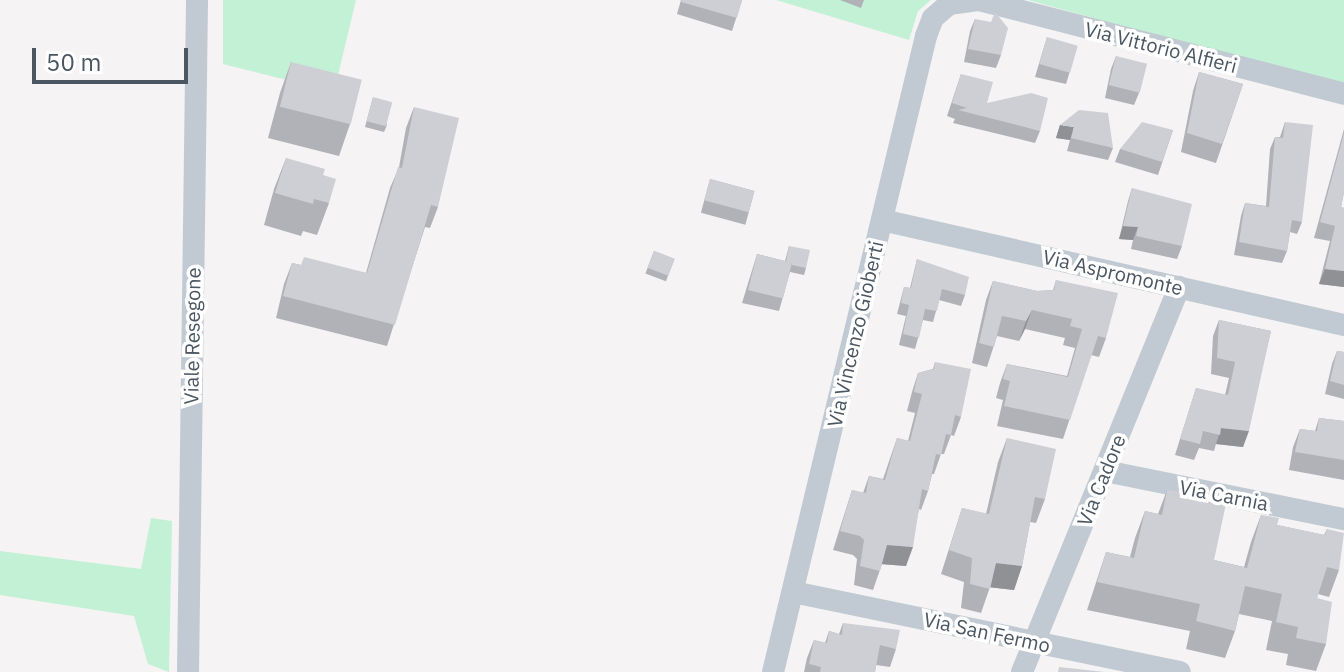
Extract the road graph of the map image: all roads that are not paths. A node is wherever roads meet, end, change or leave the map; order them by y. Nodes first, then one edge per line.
1 (197, 0) edge
2 (978, 0) edge
3 (949, 4) joint
4 (1344, 94) edge
5 (882, 220) junction
6 (1179, 287) junction
7 (1344, 325) edge
8 (1105, 471) junction
9 (1344, 519) edge
10 (793, 592) junction
11 (1035, 641) junction
12 (188, 672) edge
13 (773, 672) edge
14 (1022, 672) edge
15 (1180, 672) edge

1 - 12 street, Viale Resegone
2 - 3 street, Via Vittorio Alfieri
2 - 4 street, Via Vittorio Alfieri
3 - 5 street, Via Vincenzo Gioberti
5 - 6 street, Via Aspromonte
5 - 10 street, Via Vincenzo Gioberti
6 - 7 street, Via Aspromonte
6 - 8 street, Via Cadore
8 - 9 street, Via Carnia
8 - 11 street, Via Cadore
10 - 11 street, Via San Fermo
10 - 13 street, Via Vincenzo Gioberti
11 - 14 street, Via Cadore
11 - 15 street, Via San Fermo

